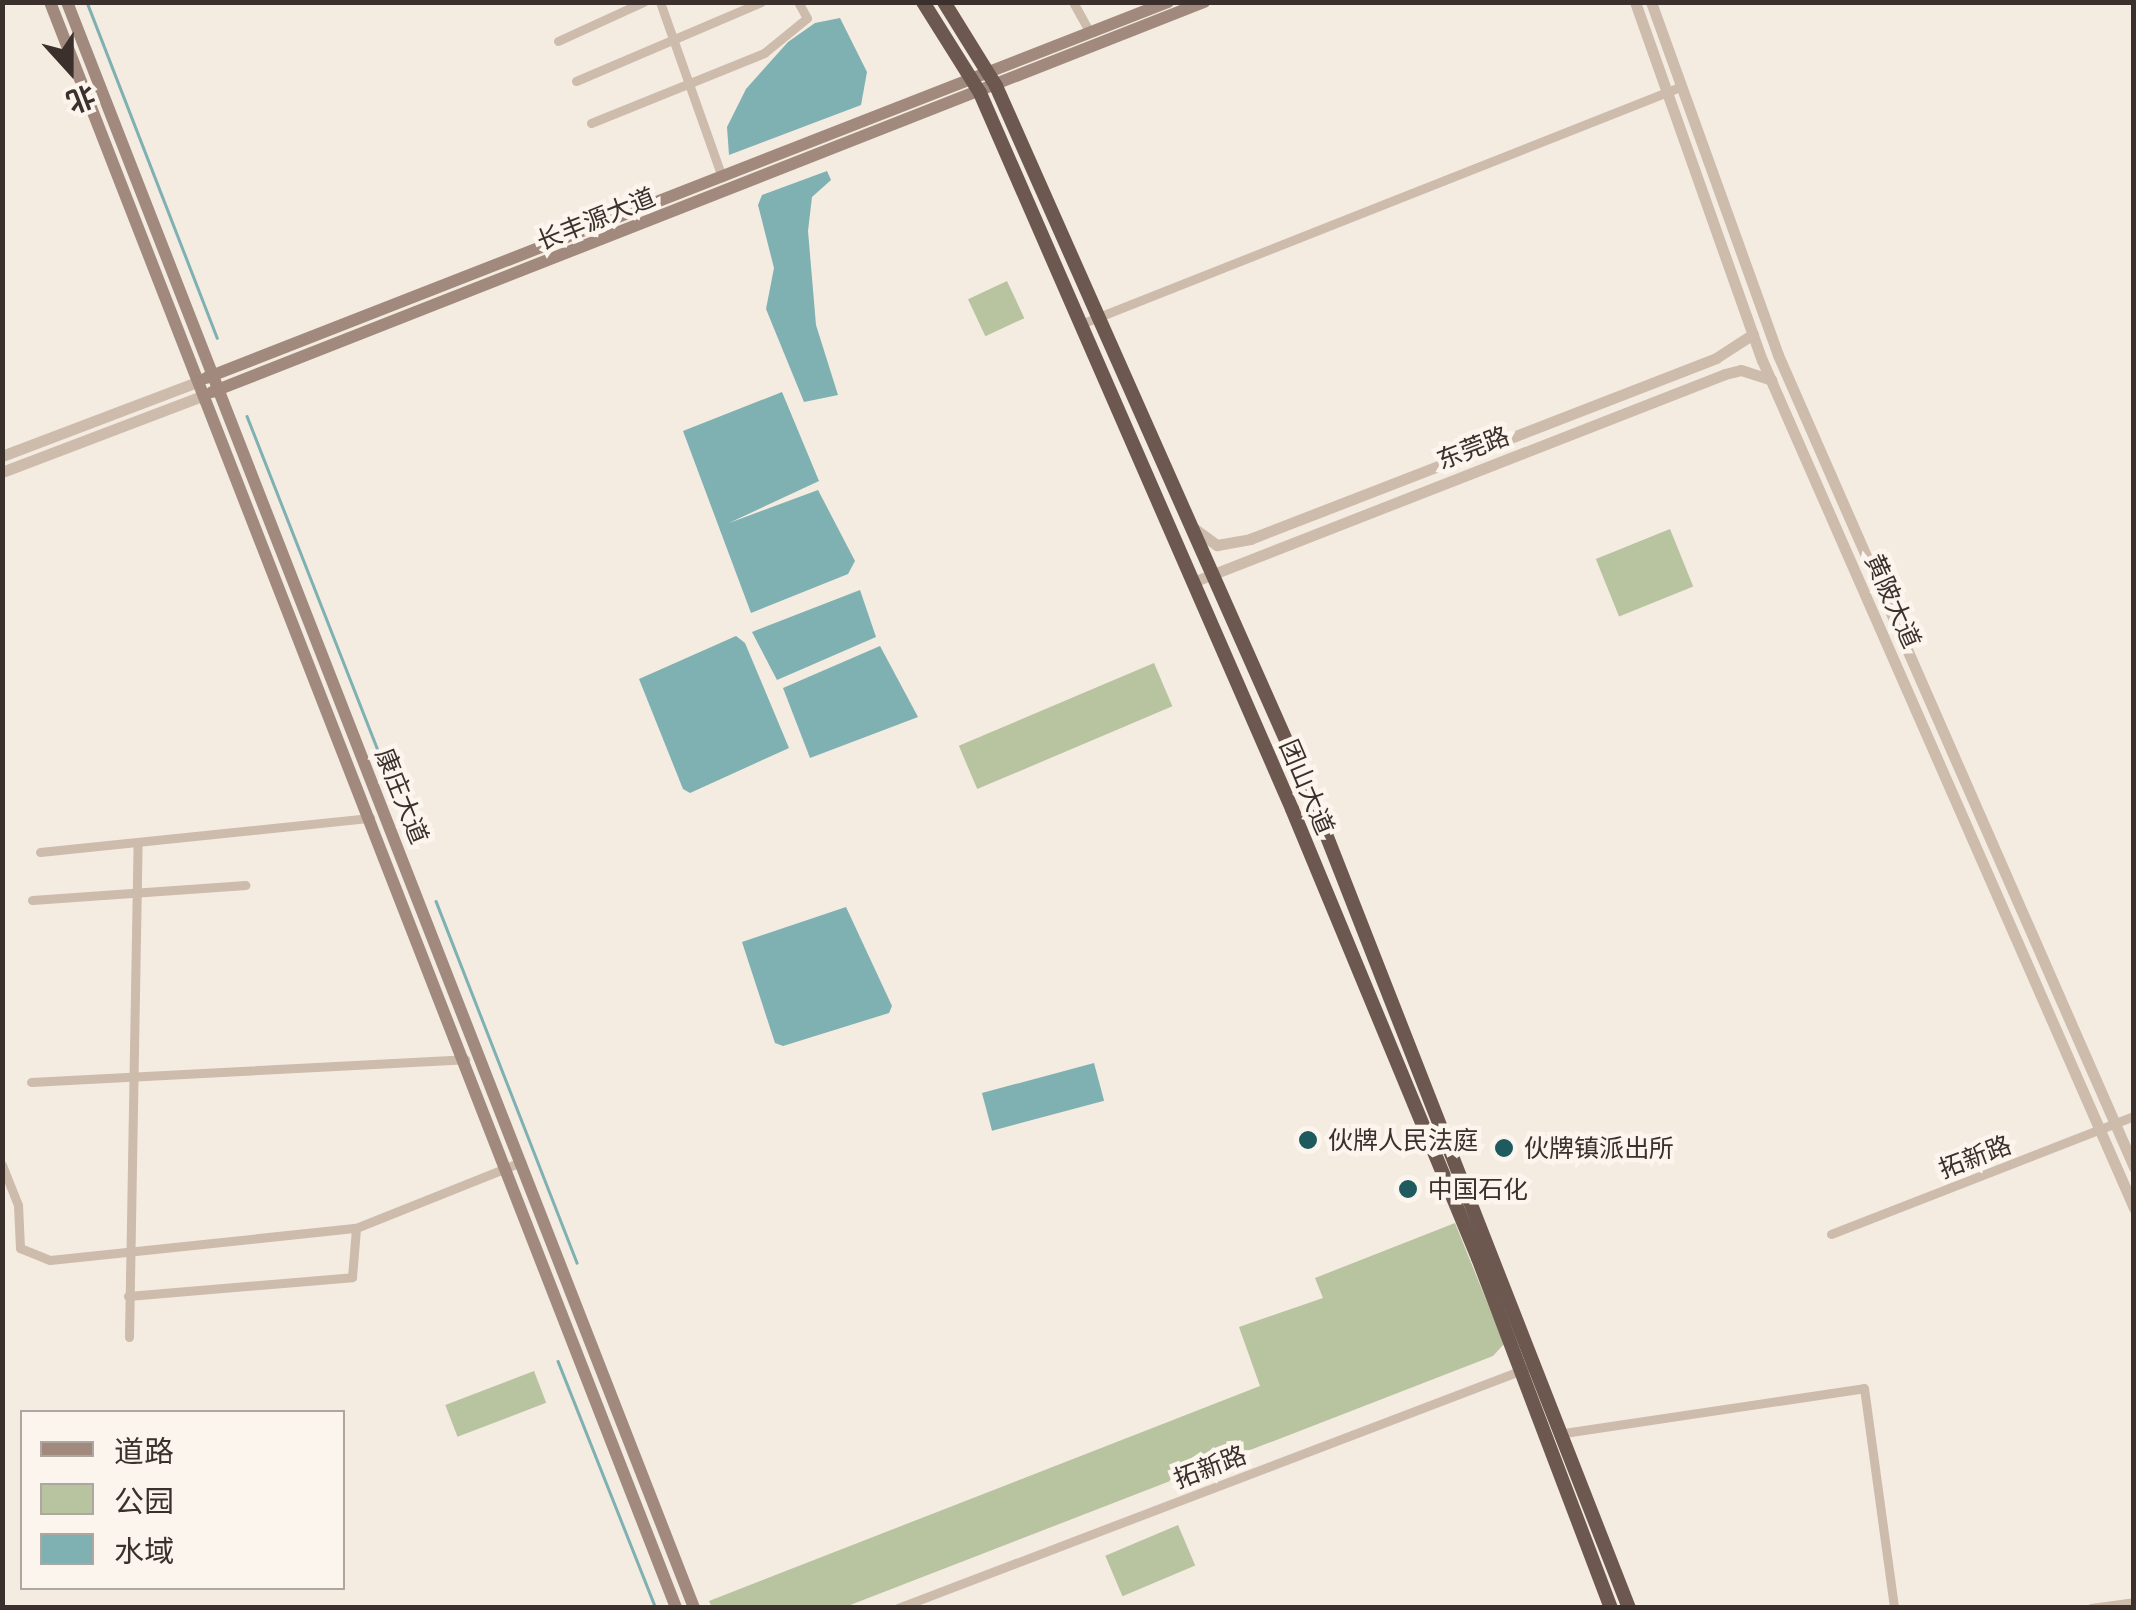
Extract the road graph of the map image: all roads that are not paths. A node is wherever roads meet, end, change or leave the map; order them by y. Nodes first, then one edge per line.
1 (50, 2) edge
2 (67, 2) edge
3 (643, 2) edge
4 (660, 2) edge
5 (761, 2) edge
6 (798, 2) edge
7 (923, 2) edge
8 (1073, 2) edge
9 (1168, 2) edge
10 (1204, 2) edge
11 (1635, 2) edge
12 (1652, 2) edge
13 (951, 5) edge
14 (1090, 33) junction
15 (674, 40) junction
16 (558, 41) dead end
17 (971, 79) junction
18 (992, 79) junction
19 (576, 81) dead end
20 (689, 84) junction
21 (1680, 87) junction
22 (1665, 92) junction
23 (980, 93) junction
24 (591, 122) dead end
25 (722, 176) junction
26 (1098, 316) junction
27 (1081, 324) junction
28 (1753, 334) junction
29 (213, 375) junction
30 (1771, 380) junction
31 (199, 381) junction
32 (212, 392) junction
33 (2, 456) edge
34 (2, 472) edge
35 (1192, 527) junction
36 (1212, 574) junction
37 (1193, 582) junction
38 (370, 818) junction
39 (138, 842) junction
40 (40, 852) dead end
41 (245, 886) dead end
42 (137, 892) junction
43 (32, 900) dead end
44 (465, 1060) junction
45 (132, 1080) junction
46 (31, 1082) dead end
47 (2134, 1116) edge
48 (2115, 1124) junction
49 (2100, 1129) junction
50 (2, 1165) edge
51 (514, 1165) junction
52 (2134, 1168) edge
53 (2134, 1208) edge
54 (356, 1228) junction
55 (1831, 1234) dead end
56 (128, 1251) junction
57 (128, 1296) junction
58 (129, 1337) dead end
59 (1536, 1364) junction
60 (1520, 1370) junction
61 (1564, 1433) junction
62 (2134, 1602) edge
63 (676, 1608) edge
64 (694, 1608) edge
65 (898, 1608) edge
66 (1611, 1608) edge
67 (1629, 1608) edge
68 (1894, 1608) edge
69 (2090, 1608) edge

1 - 31 main road, 康庄大道
2 - 29 main road, 康庄大道
3 - 16 street
4 - 15 street
5 - 15 street
6 - 20 street
7 - 17 highway, 团山大道
8 - 14 street
9 - 14 main road, 长丰源大道
10 - 18 main road, 长丰源大道
11 - 22 street, 黄陂大道
12 - 21 street, 黄陂大道
13 - 18 highway, 团山大道
14 - 18 main road, 长丰源大道
15 - 19 street
15 - 20 street
17 - 18 main road, 长丰源大道
17 - 23 highway, 团山大道
17 - 25 main road, 长丰源大道
18 - 23 main road, 长丰源大道
18 - 26 highway, 团山大道
20 - 24 street
20 - 25 street
21 - 22 street
21 - 48 street, 黄陂大道
22 - 26 street
22 - 28 street, 黄陂大道
23 - 27 highway, 团山大道
23 - 32 main road, 长丰源大道
25 - 29 main road, 长丰源大道
26 - 27 street
26 - 35 highway, 团山大道
27 - 37 highway, 团山大道
28 - 30 street, 黄陂大道
28 - 35 street, 东莞路
29 - 31 main road, 长丰源大道
29 - 32 main road, 康庄大道
30 - 36 street, 东莞路
30 - 49 street, 黄陂大道
31 - 32 main road, 康庄大道
31 - 33 street, 长丰源大道
32 - 34 street, 长丰源大道
32 - 38 main road, 康庄大道
32 - 51 main road, 康庄大道
35 - 36 highway, 团山大道
36 - 37 street, 东莞路
36 - 59 highway, 团山大道
37 - 60 highway, 团山大道
38 - 39 street
38 - 44 main road, 康庄大道
39 - 40 street
39 - 42 street
41 - 42 street
42 - 43 street
42 - 45 street
44 - 45 street
44 - 51 main road, 康庄大道
45 - 46 street
45 - 56 street
47 - 48 street, 拓新路
48 - 49 street, 拓新路
48 - 52 street, 黄陂大道
49 - 53 street, 黄陂大道
49 - 55 street, 拓新路
50 - 56 street
51 - 54 street
51 - 63 main road, 康庄大道
51 - 64 main road, 康庄大道
54 - 56 street
54 - 57 street
56 - 57 street
57 - 58 street
59 - 60 street, 拓新路
59 - 61 highway, 团山大道
60 - 65 street, 拓新路
60 - 66 highway, 团山大道
61 - 67 highway, 团山大道
61 - 68 street
62 - 69 street

